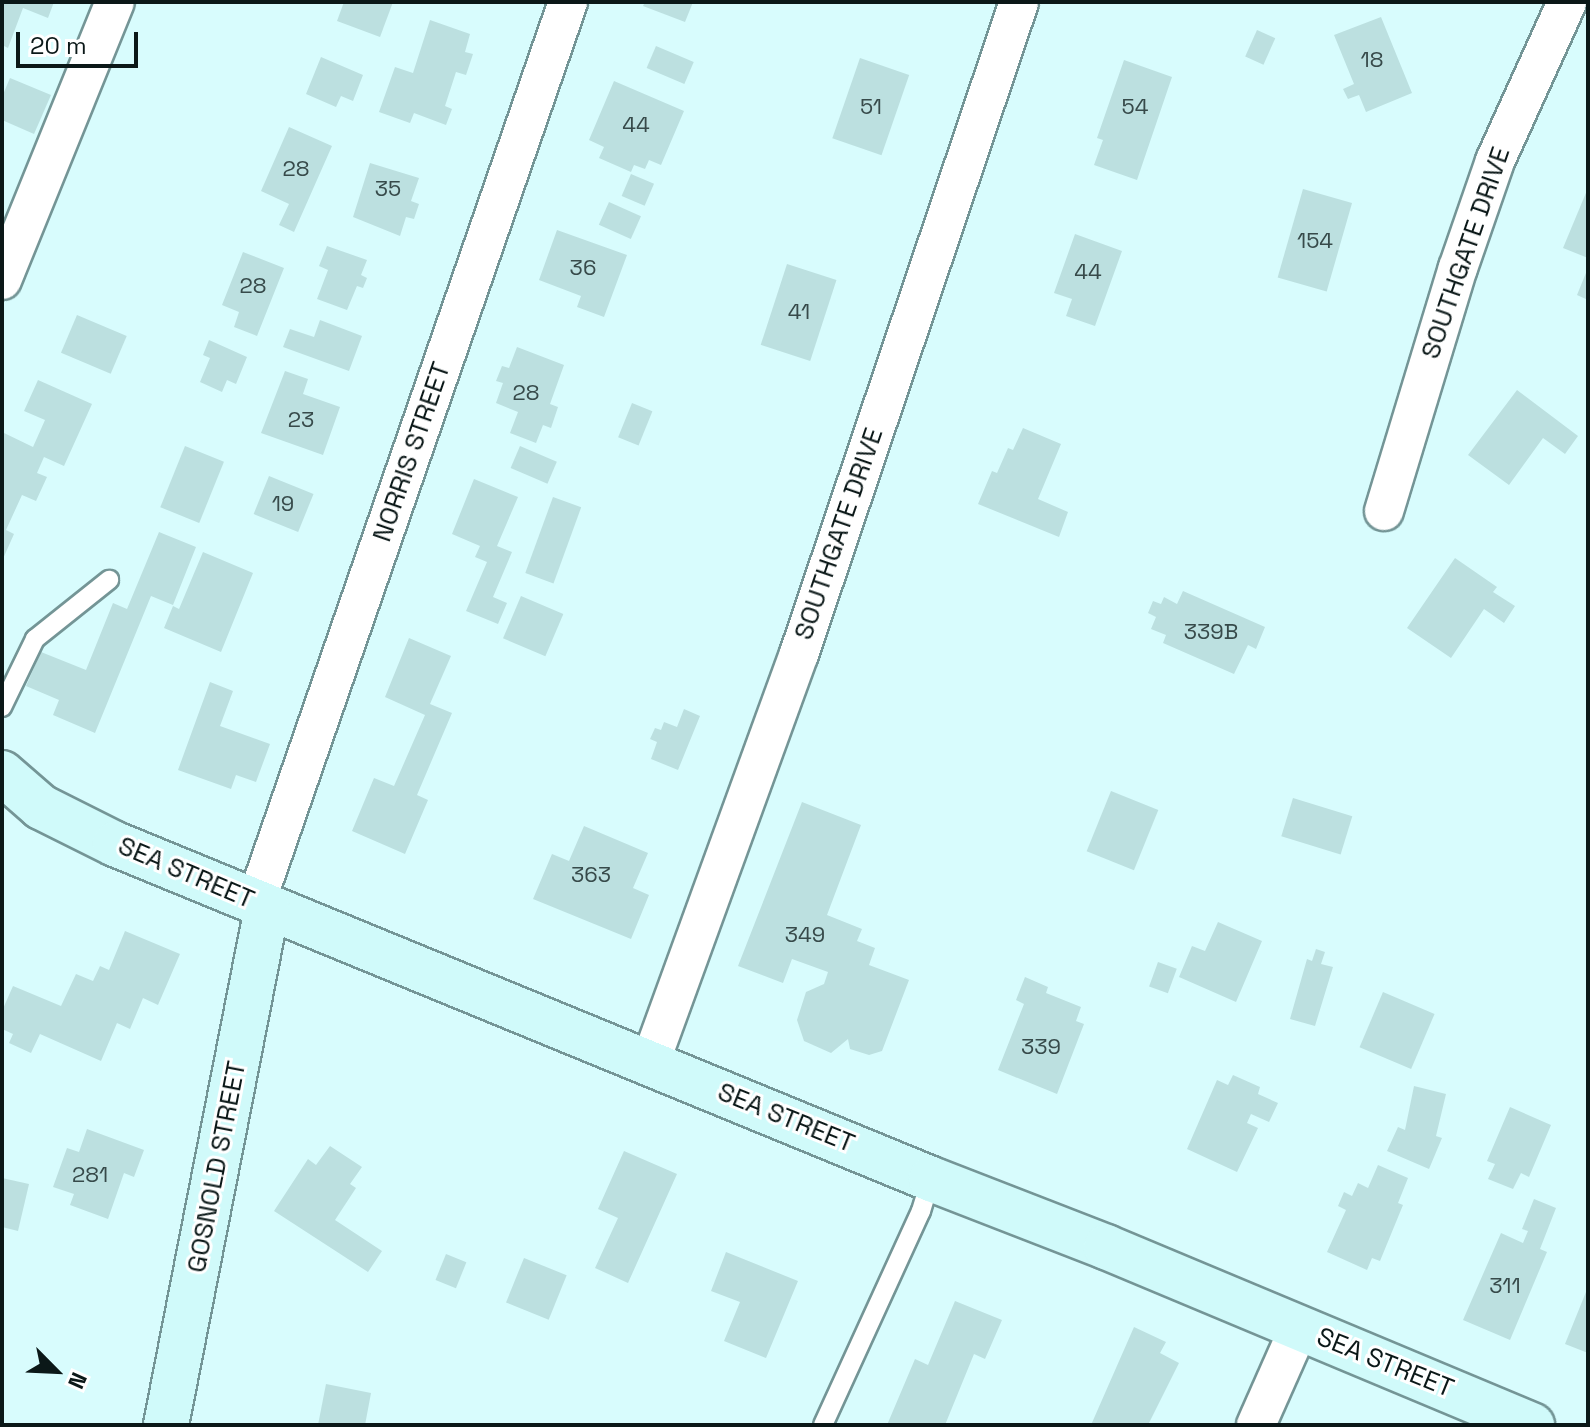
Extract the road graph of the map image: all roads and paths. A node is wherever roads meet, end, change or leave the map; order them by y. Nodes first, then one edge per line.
1 (115, 2) edge
2 (568, 2) edge
3 (1019, 2) edge
4 (1563, 3) edge
5 (2, 280) edge
6 (1384, 511) dead end
7 (109, 580) dead end
8 (2, 707) edge
9 (2, 773) edge
10 (262, 905) junction
11 (650, 1063) junction
12 (931, 1179) junction
13 (1299, 1328) junction
14 (166, 1425) edge
15 (823, 1425) edge
16 (1256, 1425) edge
17 (1532, 1425) edge

1 - 5 street
2 - 10 street, NORRIS STREET
3 - 11 street, SOUTHGATE DRIVE
4 - 6 street, SOUTHGATE DRIVE
7 - 8 lane
9 - 10 street, SEA STREET
10 - 11 street, SEA STREET
10 - 14 street, GOSNOLD STREET
11 - 12 street, SEA STREET
12 - 13 street, SEA STREET
12 - 15 lane
13 - 16 street
13 - 17 street, SEA STREET

